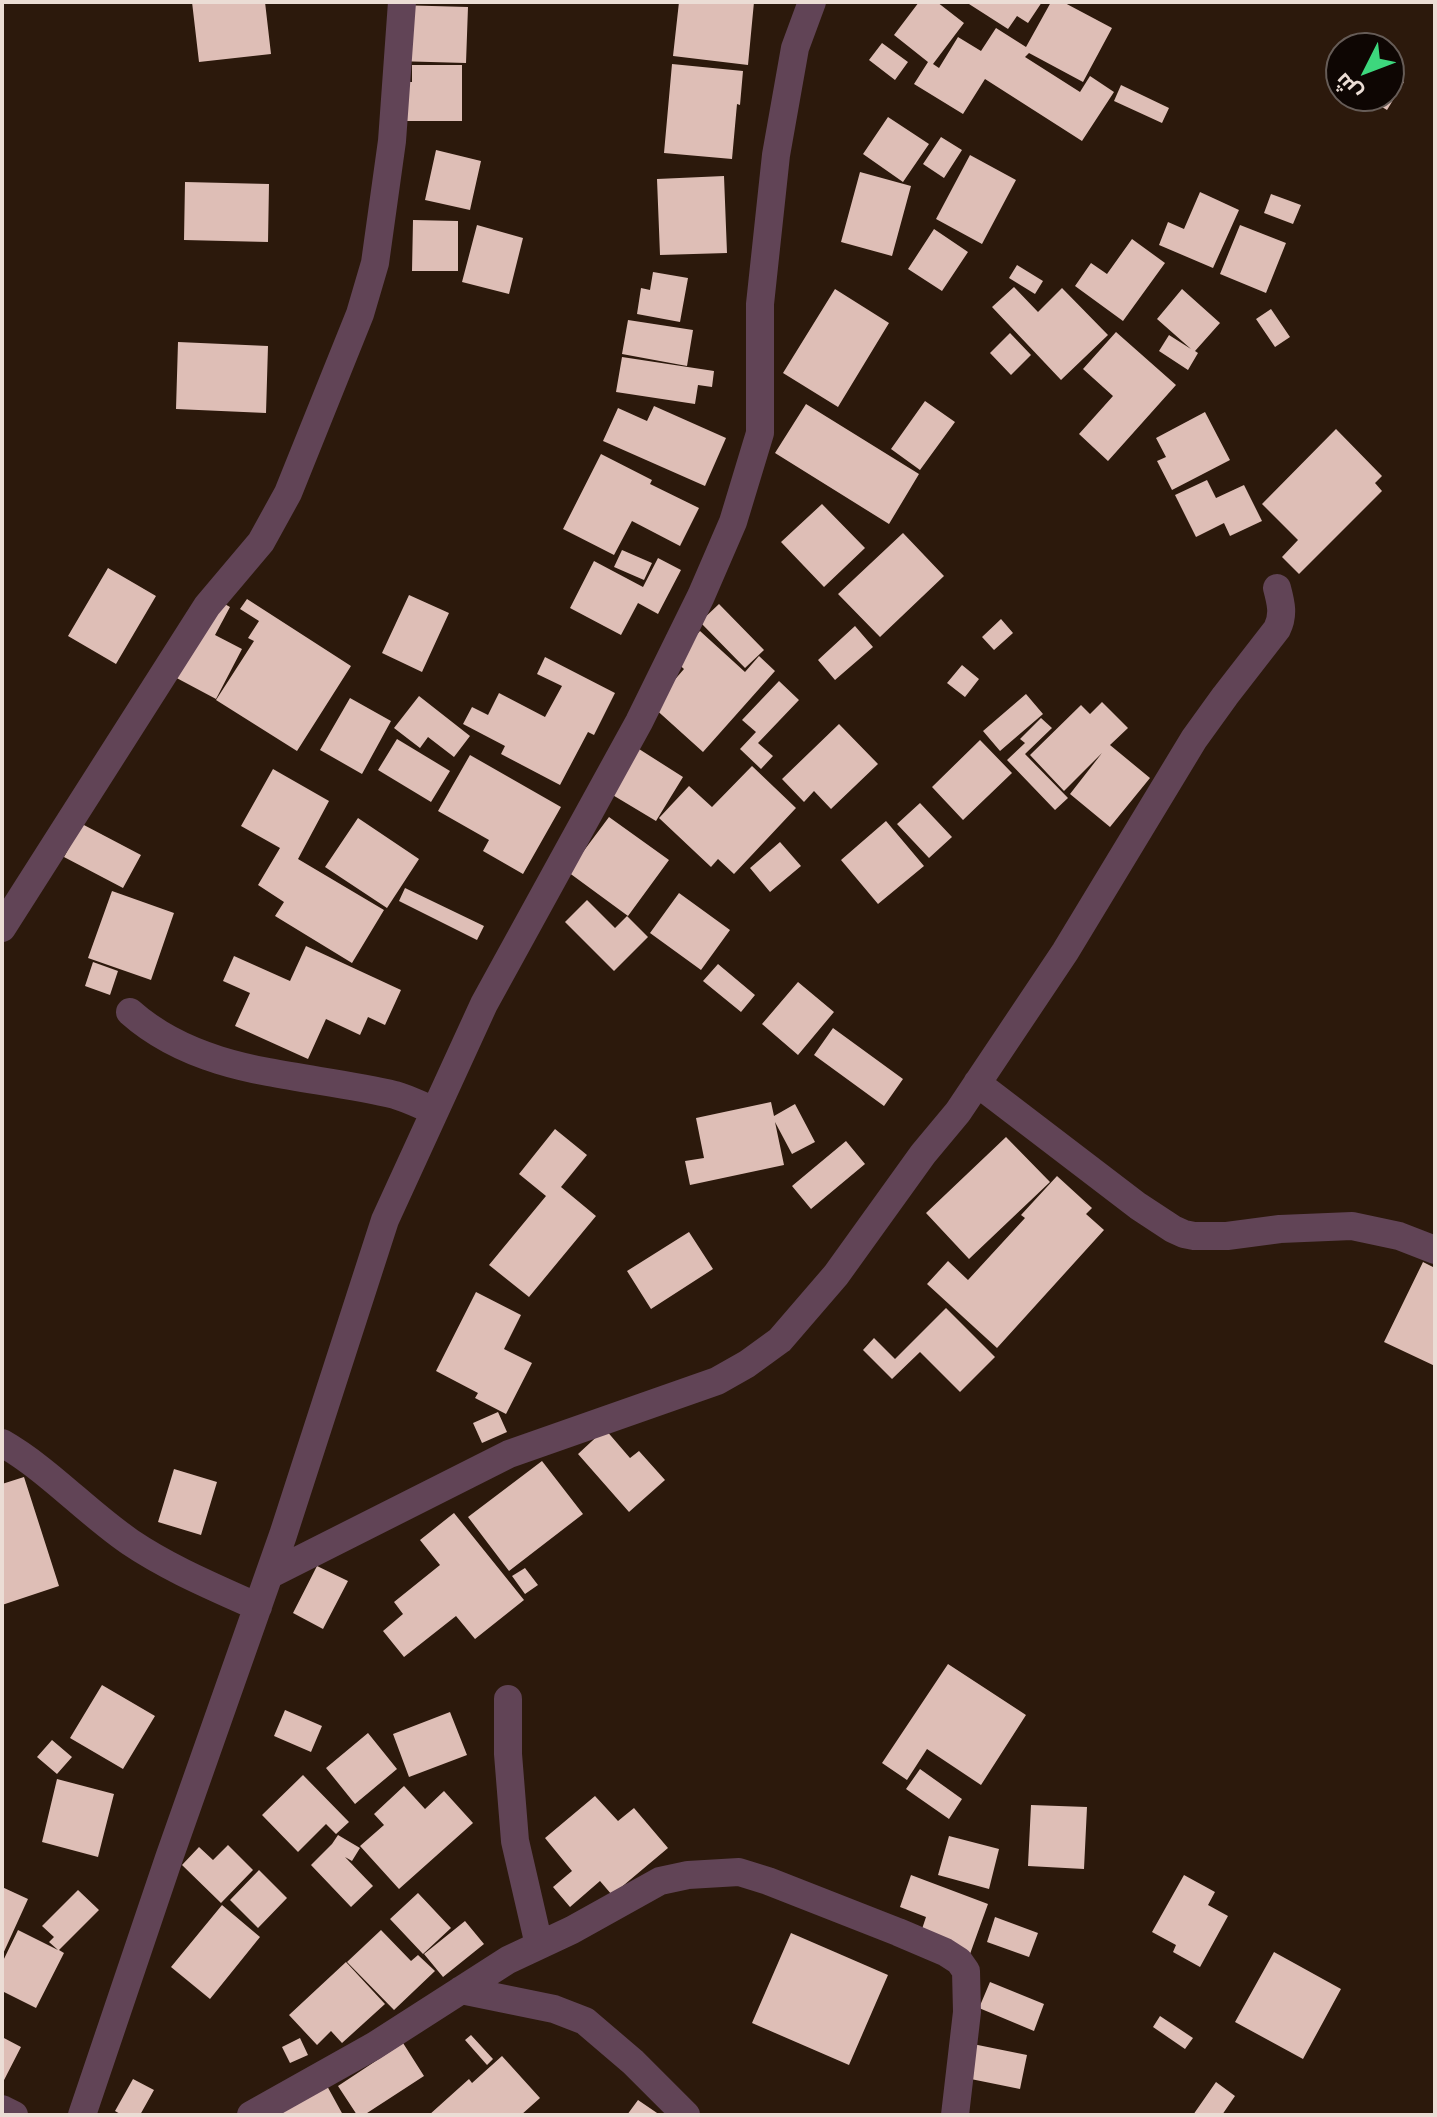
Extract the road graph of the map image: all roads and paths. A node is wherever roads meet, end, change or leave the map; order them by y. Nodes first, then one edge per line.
1 (402, 2) edge
2 (812, 2) edge
3 (1277, 588) dead end
4 (2, 928) edge
5 (130, 1012) dead end
6 (977, 1083) junction
7 (435, 1111) junction
8 (1435, 1250) edge
9 (2, 1443) edge
10 (269, 1575) junction
11 (258, 1607) junction
12 (508, 1699) dead end
13 (539, 1945) junction
14 (461, 1990) junction
15 (2, 2109) edge
16 (14, 2115) edge
17 (82, 2115) edge
18 (251, 2115) edge
19 (686, 2115) edge
20 (955, 2115) edge

1 - 4 street
2 - 7 street
3 - 6 street
5 - 7 street
6 - 8 street
6 - 10 street
7 - 10 street
9 - 11 street
10 - 11 street
11 - 17 street
12 - 13 street
13 - 14 street
13 - 20 street
14 - 18 street
14 - 19 street
15 - 16 street

